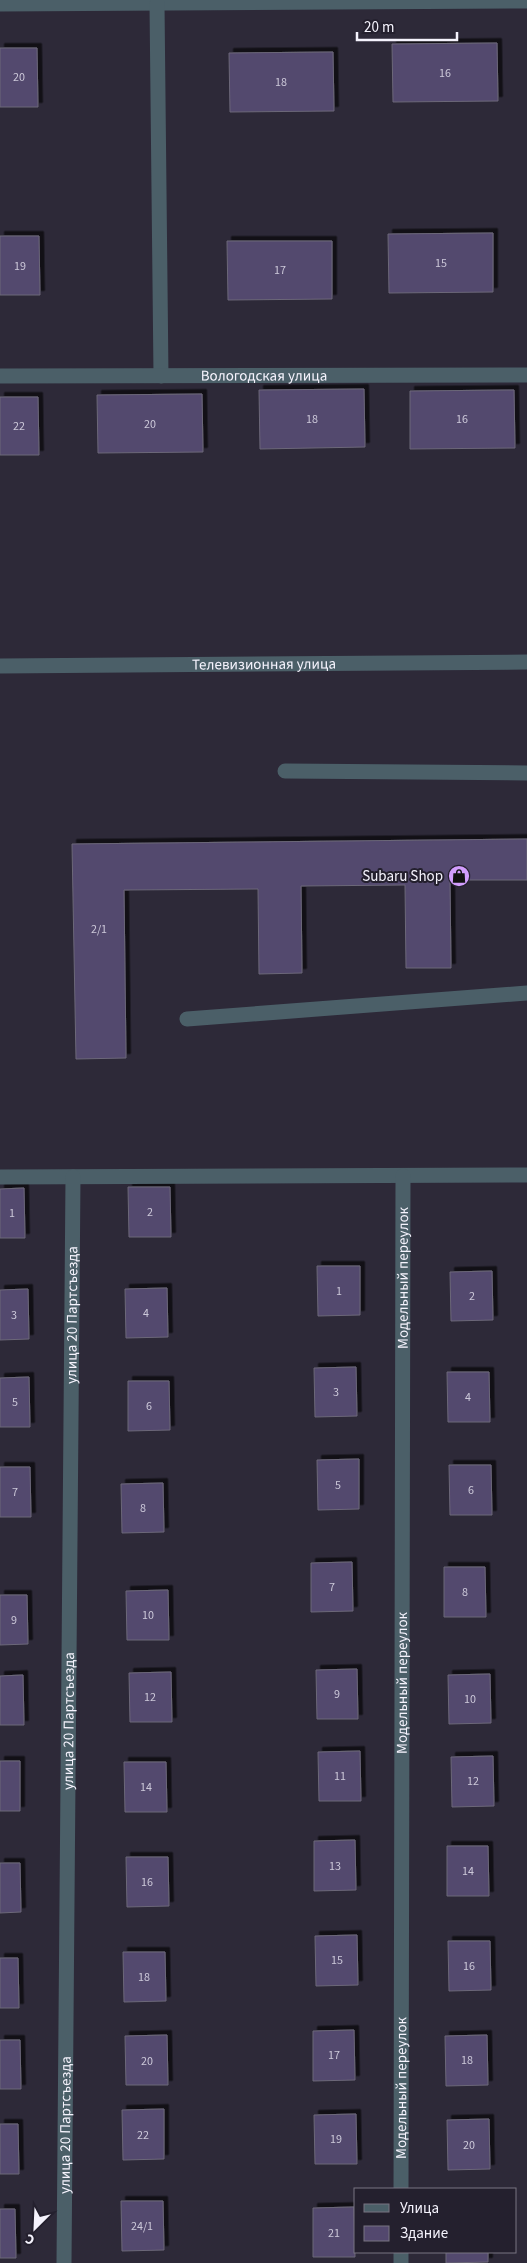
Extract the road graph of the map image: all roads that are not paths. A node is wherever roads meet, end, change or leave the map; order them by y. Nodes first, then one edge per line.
1 (527, 1) edge
2 (0, 4) edge
3 (157, 4) junction
4 (527, 375) edge
5 (0, 376) edge
6 (161, 376) junction
7 (527, 662) edge
8 (0, 666) edge
9 (286, 771) dead end
10 (527, 773) edge
11 (527, 993) edge
12 (187, 1019) dead end
13 (527, 1175) edge
14 (0, 1176) edge
15 (403, 1176) junction
16 (73, 1177) junction
17 (402, 2188) edge
18 (64, 2263) edge

1 - 3 street
2 - 3 street
3 - 6 street
4 - 6 street, Вологодская улица
5 - 6 street, Вологодская улица
7 - 8 street, Телевизионная улица
9 - 10 street
11 - 12 street
13 - 15 street
14 - 16 street
15 - 16 street
15 - 17 street, Модельный переулок
16 - 18 street, улица 20 Партсъезда

